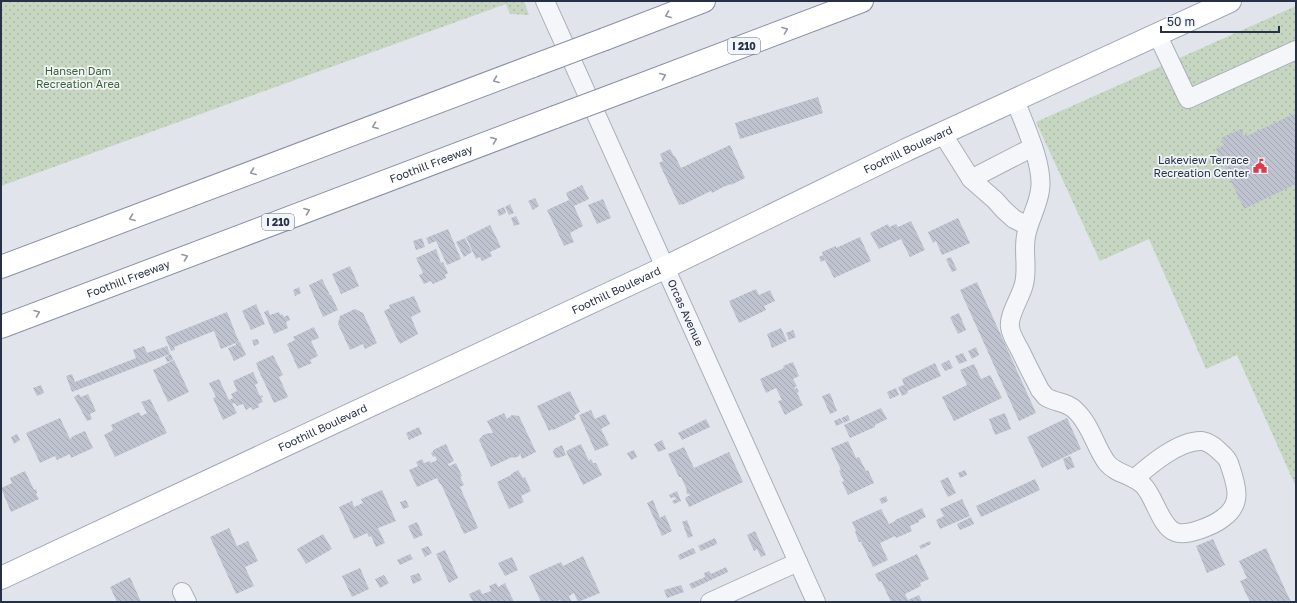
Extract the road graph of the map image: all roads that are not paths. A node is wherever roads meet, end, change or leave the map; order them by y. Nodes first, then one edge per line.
1 (545, 1) edge
2 (704, 1) edge
3 (862, 1) edge
4 (1230, 1) edge
5 (1157, 34) junction
6 (1296, 50) edge
7 (1015, 100) junction
8 (942, 133) junction
9 (1032, 147) junction
10 (971, 179) junction
11 (1028, 226) junction
12 (1, 268) edge
13 (664, 268) junction
14 (1, 327) edge
15 (1134, 479) junction
16 (798, 562) junction
17 (1, 578) edge
18 (710, 602) edge
19 (816, 602) edge

1 - 13 street, Orcas Avenue
2 -> 12 main road, bridge
14 -> 3 main road, Foothill Freeway / I 210, bridge
4 - 5 main road, Foothill Boulevard
5 - 6 street
5 - 7 main road, Foothill Boulevard
7 - 8 main road, Foothill Boulevard
7 - 9 street
8 - 10 street
8 - 13 main road, Foothill Boulevard
9 - 10 street
9 - 11 street
10 - 11 street
11 - 15 street
13 - 16 street, Orcas Avenue
13 - 17 main road, Foothill Boulevard
15 - 15 street
16 - 18 street
16 - 19 street, Orcas Avenue

